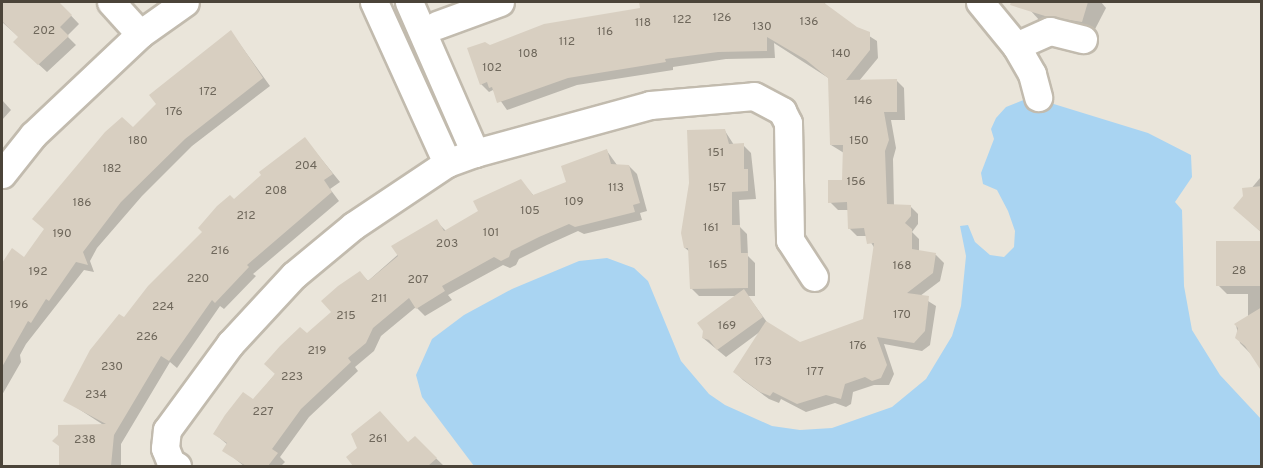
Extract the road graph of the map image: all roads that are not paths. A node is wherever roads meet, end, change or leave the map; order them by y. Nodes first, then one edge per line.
1 (111, 2) edge
2 (185, 2) edge
3 (374, 2) edge
4 (409, 2) edge
5 (500, 2) edge
6 (980, 2) edge
7 (437, 25) dead end
8 (140, 34) junction
9 (1083, 39) dead end
10 (1016, 46) junction
11 (1038, 97) dead end
12 (475, 153) junction
13 (447, 163) junction
14 (2, 174) edge
15 (814, 277) dead end
16 (177, 466) edge

1 - 8 street
2 - 8 street
3 - 13 street
4 - 12 street
5 - 7 street
6 - 10 street
8 - 14 street
9 - 10 street
10 - 11 street
12 - 13 street
12 - 15 street
13 - 16 street

